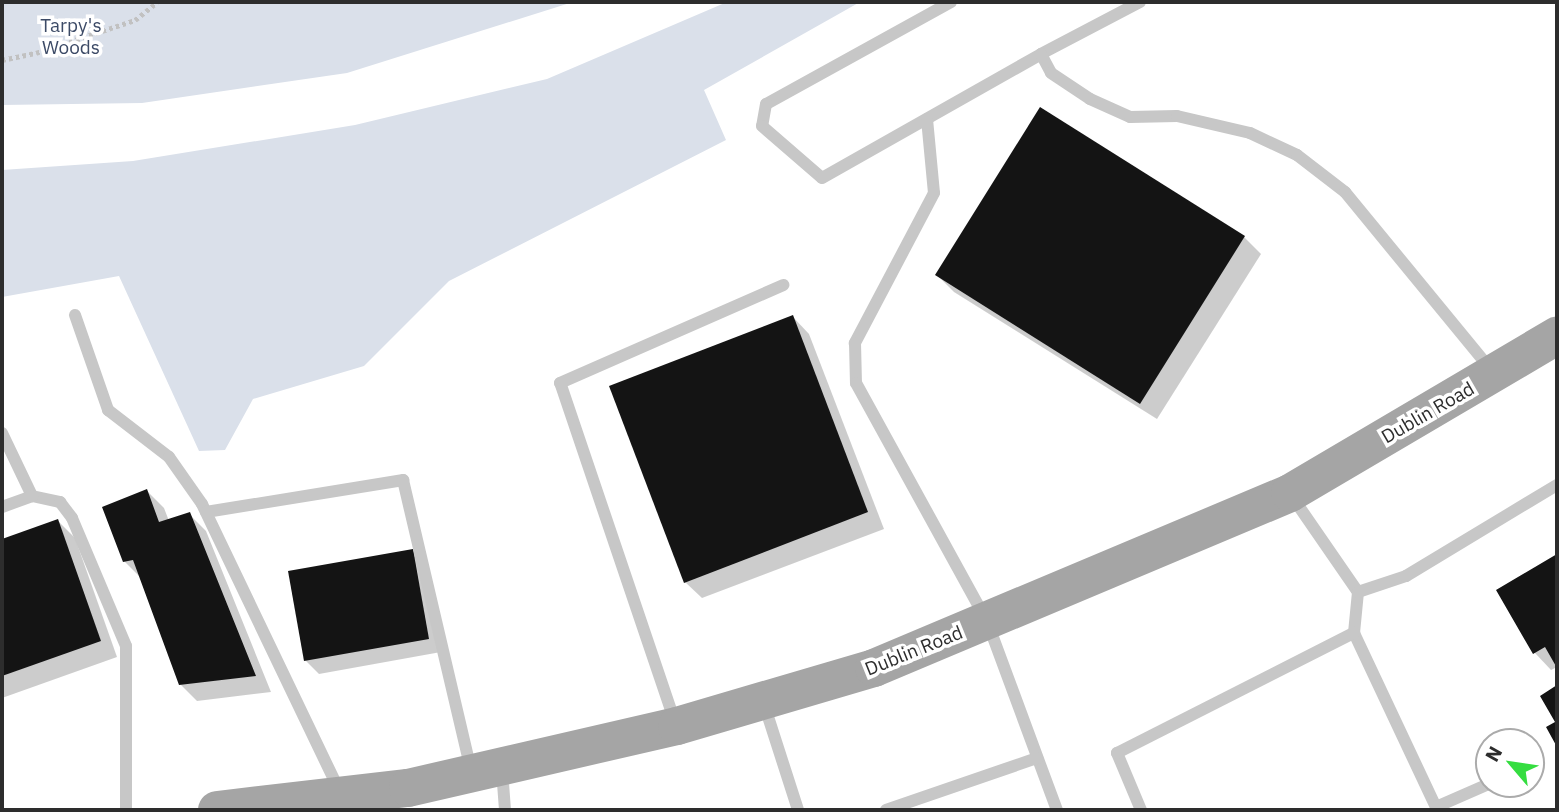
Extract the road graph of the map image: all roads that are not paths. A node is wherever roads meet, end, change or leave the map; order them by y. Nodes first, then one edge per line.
1 (951, 2) edge
2 (1140, 2) edge
3 (1041, 54) junction
4 (927, 119) junction
5 (783, 285) dead end
6 (75, 315) dead end
7 (1554, 344) edge
8 (1494, 374) junction
9 (2, 433) edge
10 (1557, 485) edge
11 (1290, 493) junction
12 (32, 496) junction
13 (2, 507) edge
14 (206, 512) junction
15 (1358, 592) junction
16 (987, 621) junction
17 (1354, 633) junction
18 (763, 702) junction
19 (677, 726) junction
20 (1037, 758) junction
21 (487, 770) junction
22 (1475, 790) edge
23 (343, 799) junction
24 (1432, 809) edge
25 (126, 810) edge
26 (217, 810) edge
27 (505, 810) edge
28 (797, 810) edge
29 (887, 810) edge
30 (1057, 810) edge
31 (1141, 810) edge

1 - 4 lane
2 - 3 lane
3 - 4 lane
3 - 8 lane
4 - 16 lane
5 - 19 lane
6 - 14 lane
7 - 8 main road, Dublin Road
8 - 11 main road, Dublin Road
9 - 12 lane
10 - 15 lane
11 - 15 lane
11 - 16 main road, Dublin Road
12 - 13 lane
12 - 25 lane
14 - 21 lane
14 - 23 lane
15 - 17 lane
16 - 18 main road, Dublin Road
16 - 20 lane
17 - 24 lane
17 - 31 lane
18 - 19 main road, Dublin Road
18 - 28 lane
19 - 21 main road, Dublin Road
20 - 29 lane
20 - 30 lane
21 - 23 main road, Dublin Road
21 - 27 lane
22 - 24 lane
23 - 26 main road, Dublin Road

